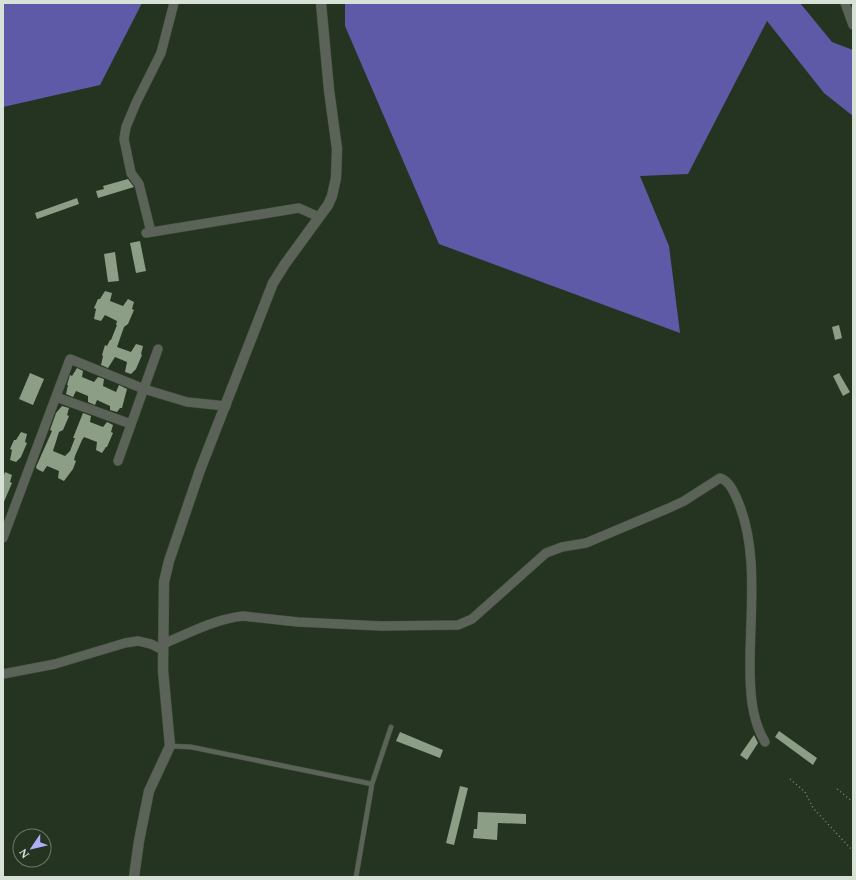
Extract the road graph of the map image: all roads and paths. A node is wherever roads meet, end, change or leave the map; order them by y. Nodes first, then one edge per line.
1 (174, 3) edge
2 (322, 3) edge
3 (845, 3) edge
4 (853, 25) edge
5 (319, 216) junction
6 (158, 349) dead end
7 (144, 389) junction
8 (56, 397) junction
9 (226, 406) junction
10 (131, 424) junction
11 (118, 461) dead end
12 (3, 538) edge
13 (163, 647) junction
14 (3, 674) edge
15 (391, 728) dead end
16 (765, 742) dead end
17 (170, 746) junction
18 (790, 779) dead end
19 (372, 784) junction
20 (837, 789) dead end
21 (853, 802) edge
22 (853, 851) edge
23 (134, 877) edge
24 (356, 877) edge

1 - 5 street
2 - 5 street
3 - 4 street
5 - 9 street
6 - 7 street
7 - 8 street
7 - 9 street
7 - 10 street
8 - 10 street
8 - 12 street
9 - 13 street
10 - 11 street
13 - 14 street
13 - 16 street
13 - 17 street
15 - 19 lane
17 - 19 lane
17 - 23 street
18 - 22 path
19 - 24 lane
20 - 21 path

